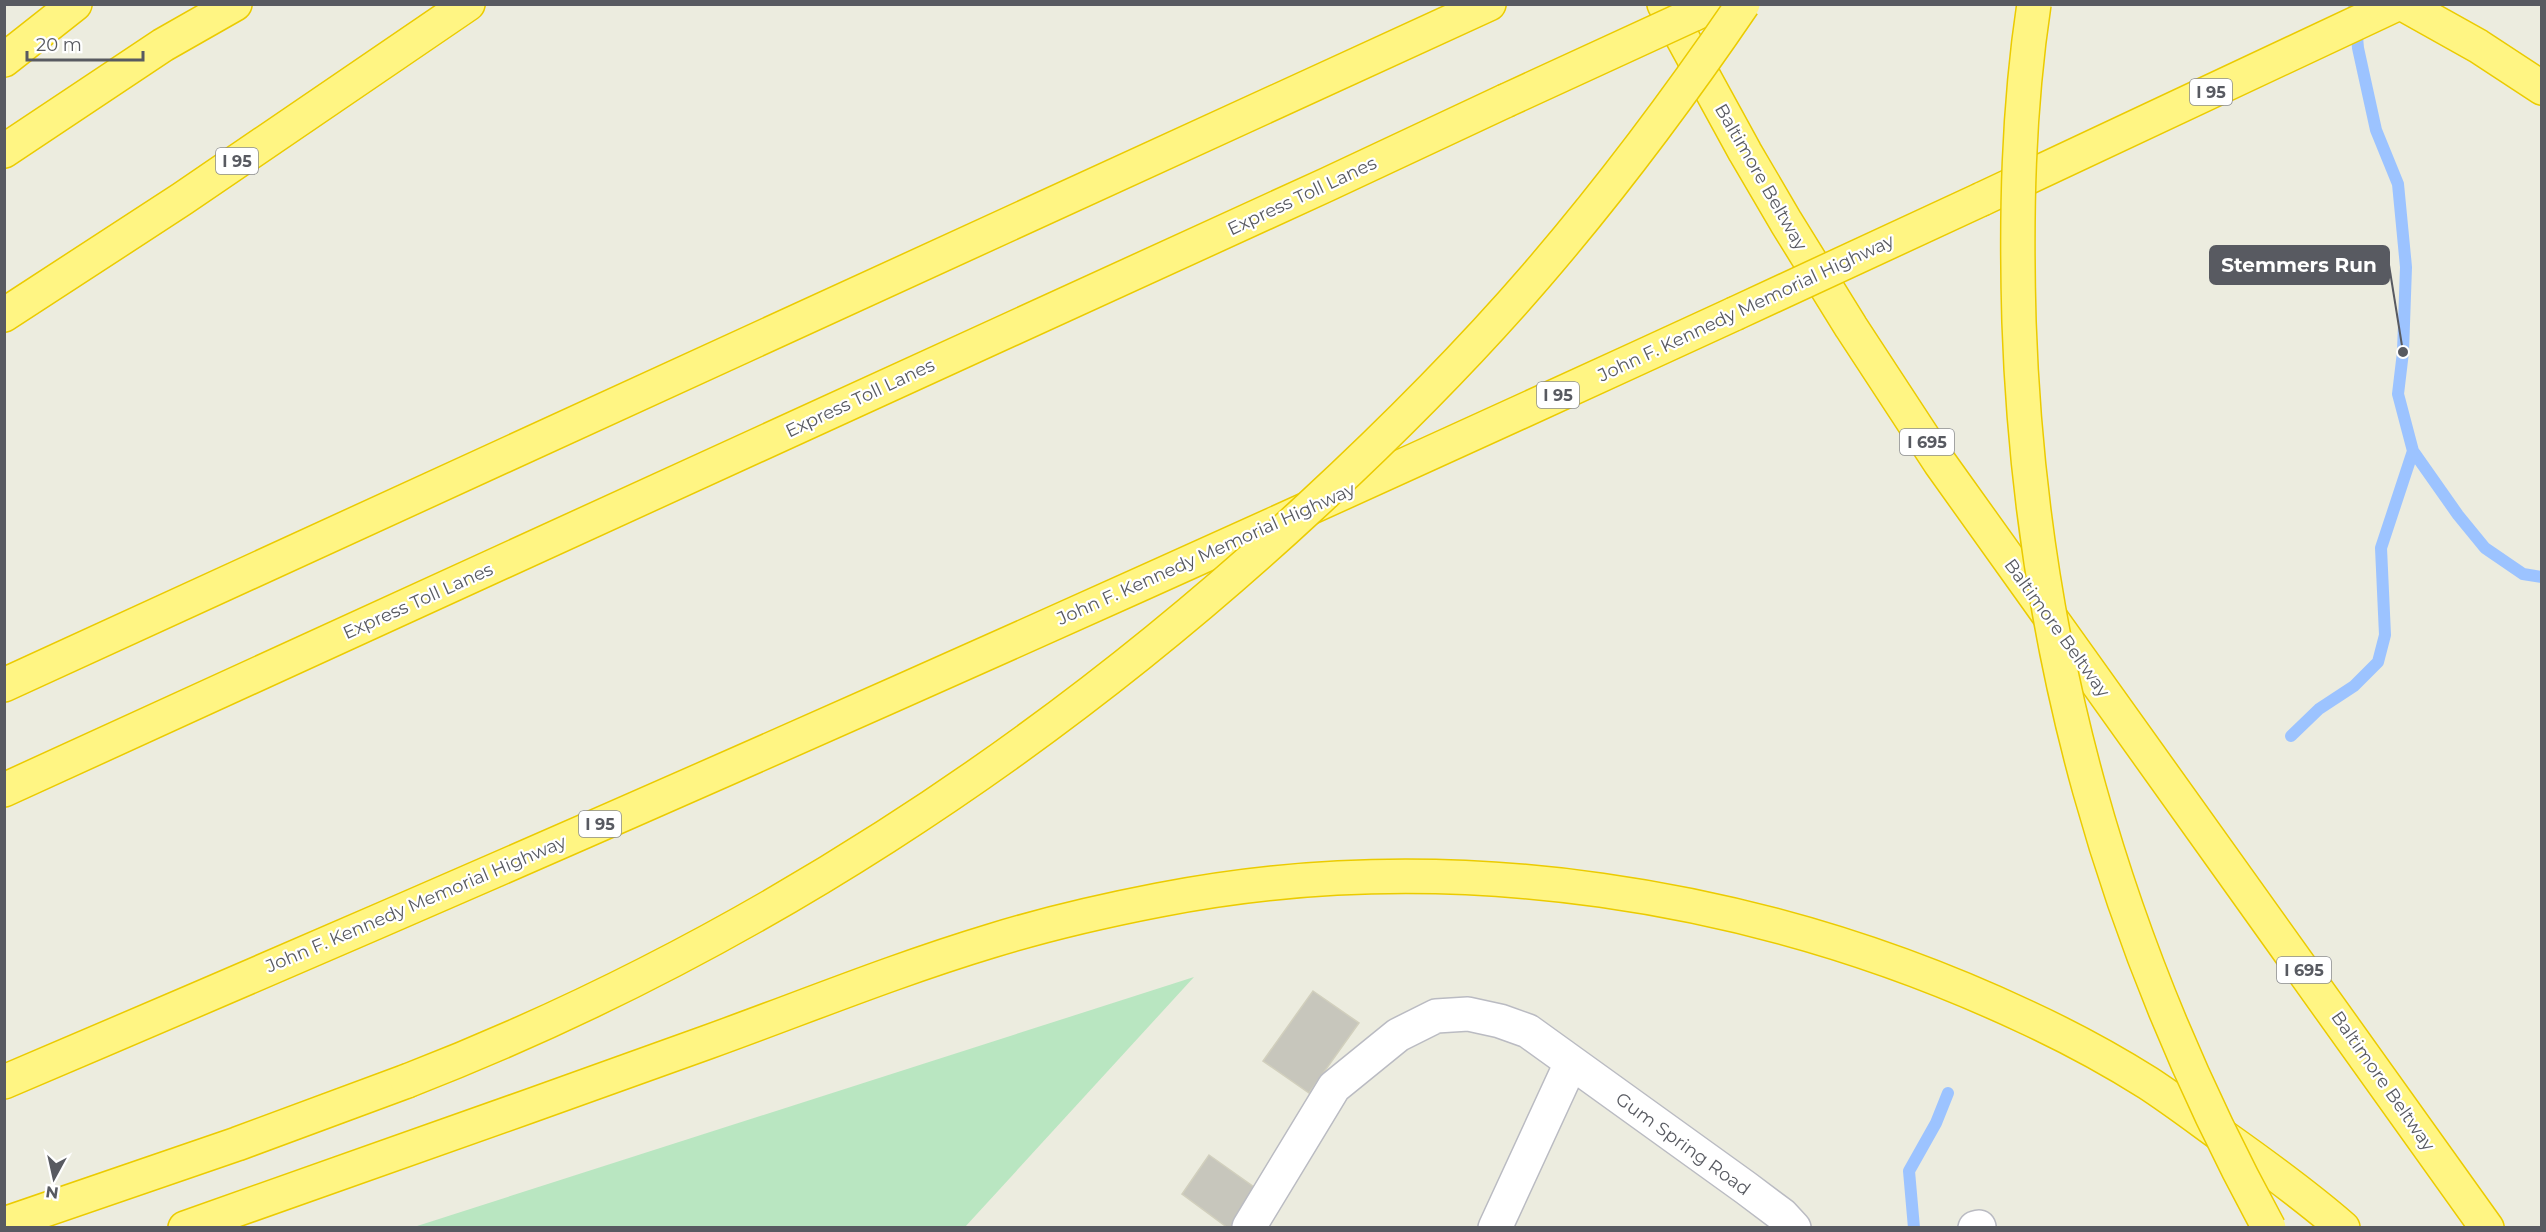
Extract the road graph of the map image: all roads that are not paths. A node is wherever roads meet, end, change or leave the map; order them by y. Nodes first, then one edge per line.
1 (75, 4) edge
2 (235, 4) edge
3 (468, 4) edge
4 (1664, 4) edge
5 (1715, 4) edge
6 (1743, 4) edge
7 (2034, 4) edge
8 (2397, 4) edge
9 (2403, 4) edge
10 (1477, 10) edge
11 (4, 60) edge
12 (2541, 88) edge
13 (4, 152) edge
14 (4, 315) edge
15 (4, 685) edge
16 (4, 790) edge
17 (1571, 1063) junction
18 (4, 1082) edge
19 (4, 1224) edge
20 (185, 1227) edge
21 (1249, 1227) edge
22 (1496, 1227) edge
23 (1794, 1227) edge
24 (2269, 1227) edge
25 (2343, 1227) edge
26 (2487, 1227) edge

1 - 11 highway
2 - 13 highway
3 - 14 highway, I 95
4 - 26 highway, Baltimore Beltway / I 695
5 - 16 highway, Express Toll Lanes, bridge
6 - 19 highway, bridge
7 - 24 highway, bridge
8 - 18 highway, John F. Kennedy Memorial Highway / I 95, bridge
9 - 12 highway
10 - 15 highway
17 - 21 street, Gum Spring Road
17 - 22 street
17 - 23 street, Gum Spring Road
20 - 25 highway

